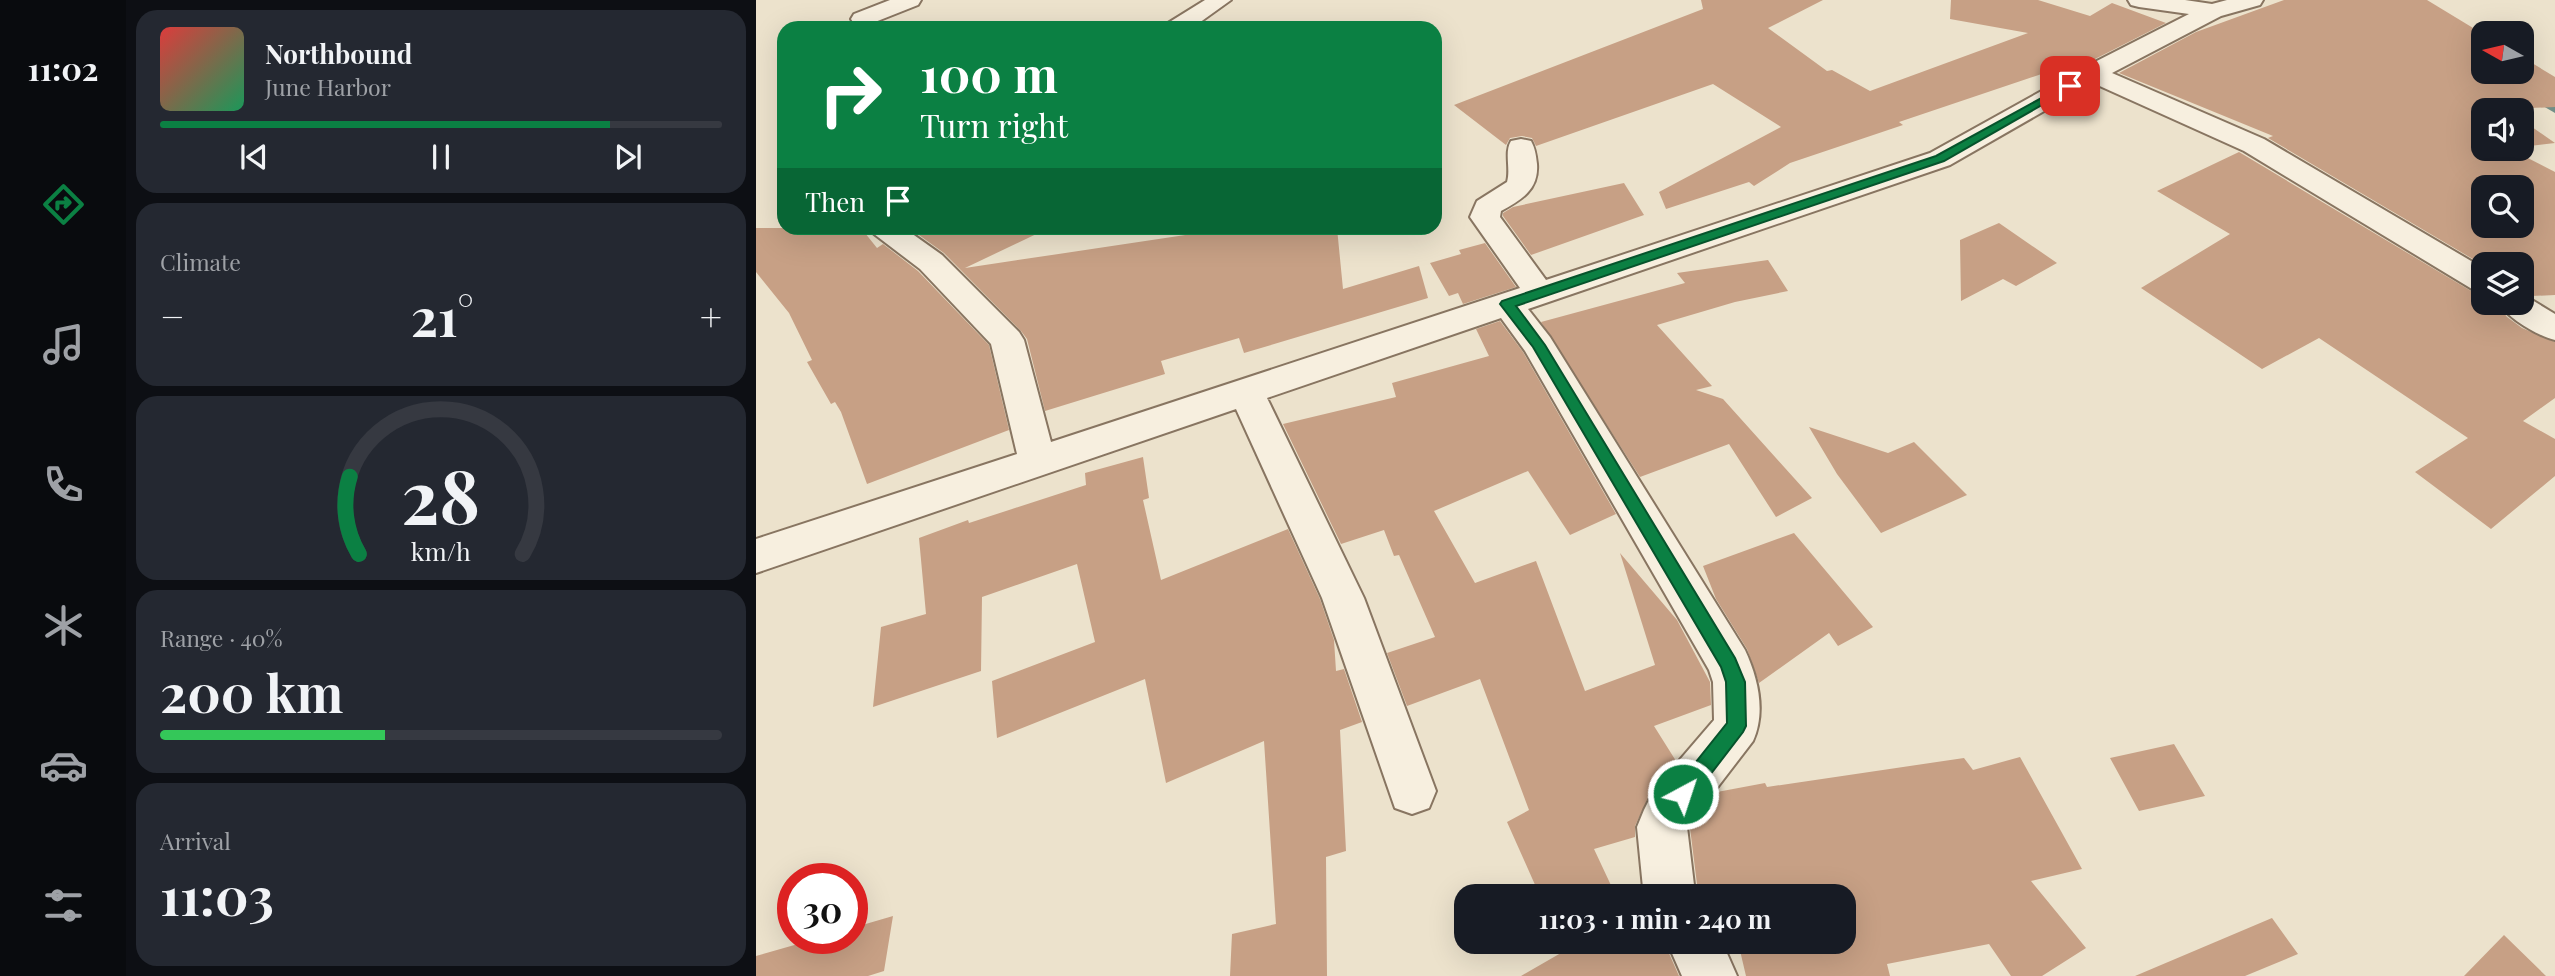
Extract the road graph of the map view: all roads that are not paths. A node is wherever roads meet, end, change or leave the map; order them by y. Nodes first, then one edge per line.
1 (910, 0) edge
2 (1220, 0) edge
3 (2138, 0) edge
4 (2252, 0) edge
5 (2213, 11) junction
6 (862, 19) dead end
7 (1188, 21) edge
8 (2092, 74) junction
9 (1521, 147) dead end
10 (895, 235) edge
11 (2471, 275) edge
12 (1523, 299) junction
13 (2533, 315) edge
14 (2555, 329) edge
15 (1246, 391) junction
16 (1037, 460) junction
17 (756, 556) edge
18 (1412, 792) dead end
19 (1669, 884) edge
20 (1700, 954) edge
21 (1710, 976) edge

1 - 6 street
2 - 7 street
3 - 5 street
4 - 5 street
5 - 8 street
8 - 11 street
8 - 12 street
9 - 12 street
10 - 16 street
12 - 15 street
12 - 19 street
13 - 14 street
15 - 16 street
15 - 18 street
16 - 17 street
20 - 21 street

